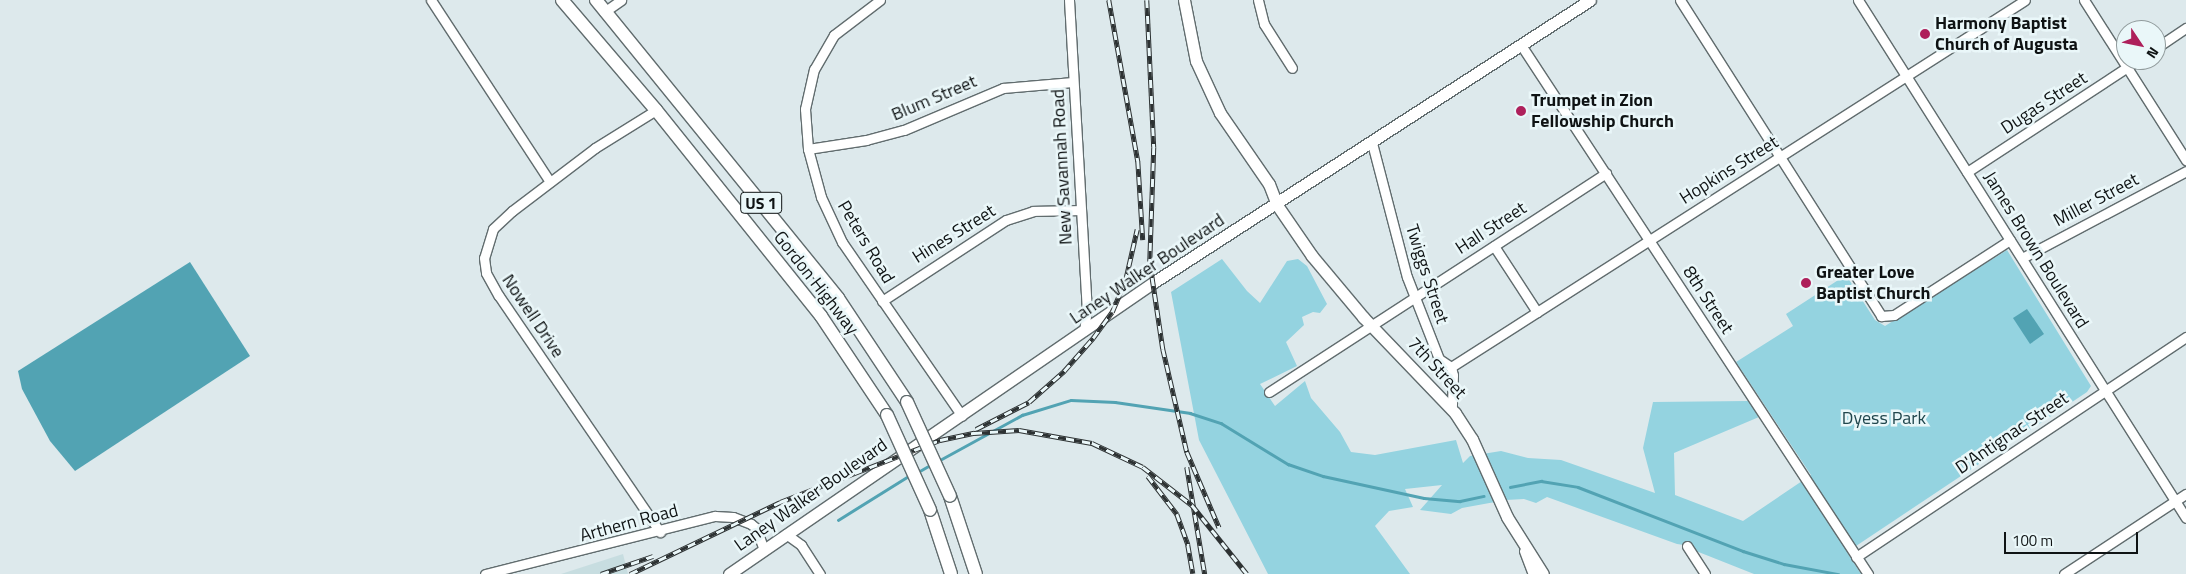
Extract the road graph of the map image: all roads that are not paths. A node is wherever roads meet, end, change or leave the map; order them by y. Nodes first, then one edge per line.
1 (431, 0) edge
2 (562, 0) edge
3 (596, 0) edge
4 (621, 0) edge
5 (880, 0) edge
6 (1069, 0) edge
7 (1184, 0) edge
8 (1258, 0) edge
9 (1590, 0) edge
10 (1680, 0) edge
11 (1858, 0) edge
12 (2025, 0) edge
13 (2084, 0) edge
14 (604, 12) junction
15 (2186, 28) edge
16 (2166, 41) edge
17 (1521, 45) junction
18 (2116, 49) edge
19 (1292, 68) dead end
20 (2123, 70) edge
21 (2130, 70) edge
22 (1907, 76) junction
23 (1073, 82) junction
24 (656, 110) junction
25 (1372, 143) junction
26 (808, 149) junction
27 (1779, 157) junction
28 (2186, 160) edge
29 (2186, 171) edge
30 (1967, 172) junction
31 (1606, 173) junction
32 (550, 182) junction
33 (1277, 204) junction
34 (1080, 210) junction
35 (1649, 240) junction
36 (2010, 240) junction
37 (1494, 246) junction
38 (2022, 258) junction
39 (1414, 297) junction
40 (882, 301) junction
41 (1537, 312) junction
42 (1371, 325) junction
43 (1084, 331) junction
44 (2186, 337) edge
45 (1450, 367) junction
46 (2106, 391) junction
47 (1269, 392) dead end
48 (1452, 409) junction
49 (962, 416) junction
50 (2186, 494) edge
51 (2175, 501) junction
52 (2186, 518) edge
53 (660, 532) junction
54 (786, 534) junction
55 (1520, 540) junction
56 (1687, 546) dead end
57 (764, 550) junction
58 (1859, 560) junction
59 (485, 574) edge
60 (729, 574) edge
61 (820, 574) edge
62 (949, 574) edge
63 (976, 574) edge
64 (1532, 574) edge
65 (1543, 574) edge
66 (1705, 574) edge
67 (1868, 574) edge
68 (2064, 574) edge

1 - 32 street
2 - 24 highway, Gordon Highway / US 1
3 - 14 highway, Gordon Highway / US 1
4 - 14 street
5 - 26 street, Peters Road
6 - 23 street, New Savannah Road
7 - 33 main road
8 - 19 street
9 - 17 main road, Laney Walker Boulevard
10 - 27 street
11 - 22 street, James Brown Boulevard
12 - 22 street, Hopkins Street
13 - 18 street
14 - 63 highway, Gordon Highway / US 1, bridge
15 - 16 street
17 - 25 main road, Laney Walker Boulevard
17 - 31 street, 8th Street
20 - 30 street, Dugas Street
21 - 28 street
22 - 27 street, Hopkins Street
22 - 30 street, James Brown Boulevard
23 - 26 street, Blum Street
23 - 34 street, New Savannah Road
24 - 32 street, Nowell Drive
24 - 62 highway, Gordon Highway / US 1, bridge
25 - 33 main road, Laney Walker Boulevard
25 - 39 street, Twiggs Street
26 - 40 street, Peters Road
27 - 35 street, Hopkins Street
27 - 36 street
29 - 38 street, Miller Street
30 - 36 street, James Brown Boulevard
31 - 35 street, 8th Street
31 - 37 street, Hall Street
32 - 53 street, Nowell Drive
33 - 42 main road, 7th Street
33 - 43 main road, Laney Walker Boulevard
34 - 40 street, Hines Street
34 - 43 street, New Savannah Road
35 - 41 street, Hopkins Street
35 - 58 street, 8th Street
36 - 38 street, James Brown Boulevard
37 - 39 street, Hall Street
37 - 41 street
38 - 46 street, James Brown Boulevard
39 - 42 street, Hall Street
39 - 45 street, Twiggs Street
40 - 49 street, Peters Road
41 - 45 street, Hopkins Street
42 - 47 street, Hall Street
42 - 48 main road, 7th Street
43 - 49 main road, Laney Walker Boulevard
44 - 46 street, D'Antignac Street
45 - 48 street
46 - 51 street, James Brown Boulevard
46 - 58 street, D'Antignac Street
48 - 55 main road, 7th Street
49 - 54 main road, Laney Walker Boulevard
50 - 51 street
51 - 52 street, James Brown Boulevard
51 - 68 street
53 - 57 street, Arthern Road
53 - 59 street, Arthern Road
54 - 57 main road, Laney Walker Boulevard
54 - 61 street
55 - 64 street
55 - 65 main road, 7th Street
56 - 66 street
57 - 60 main road, Laney Walker Boulevard
58 - 67 street, 8th Street

